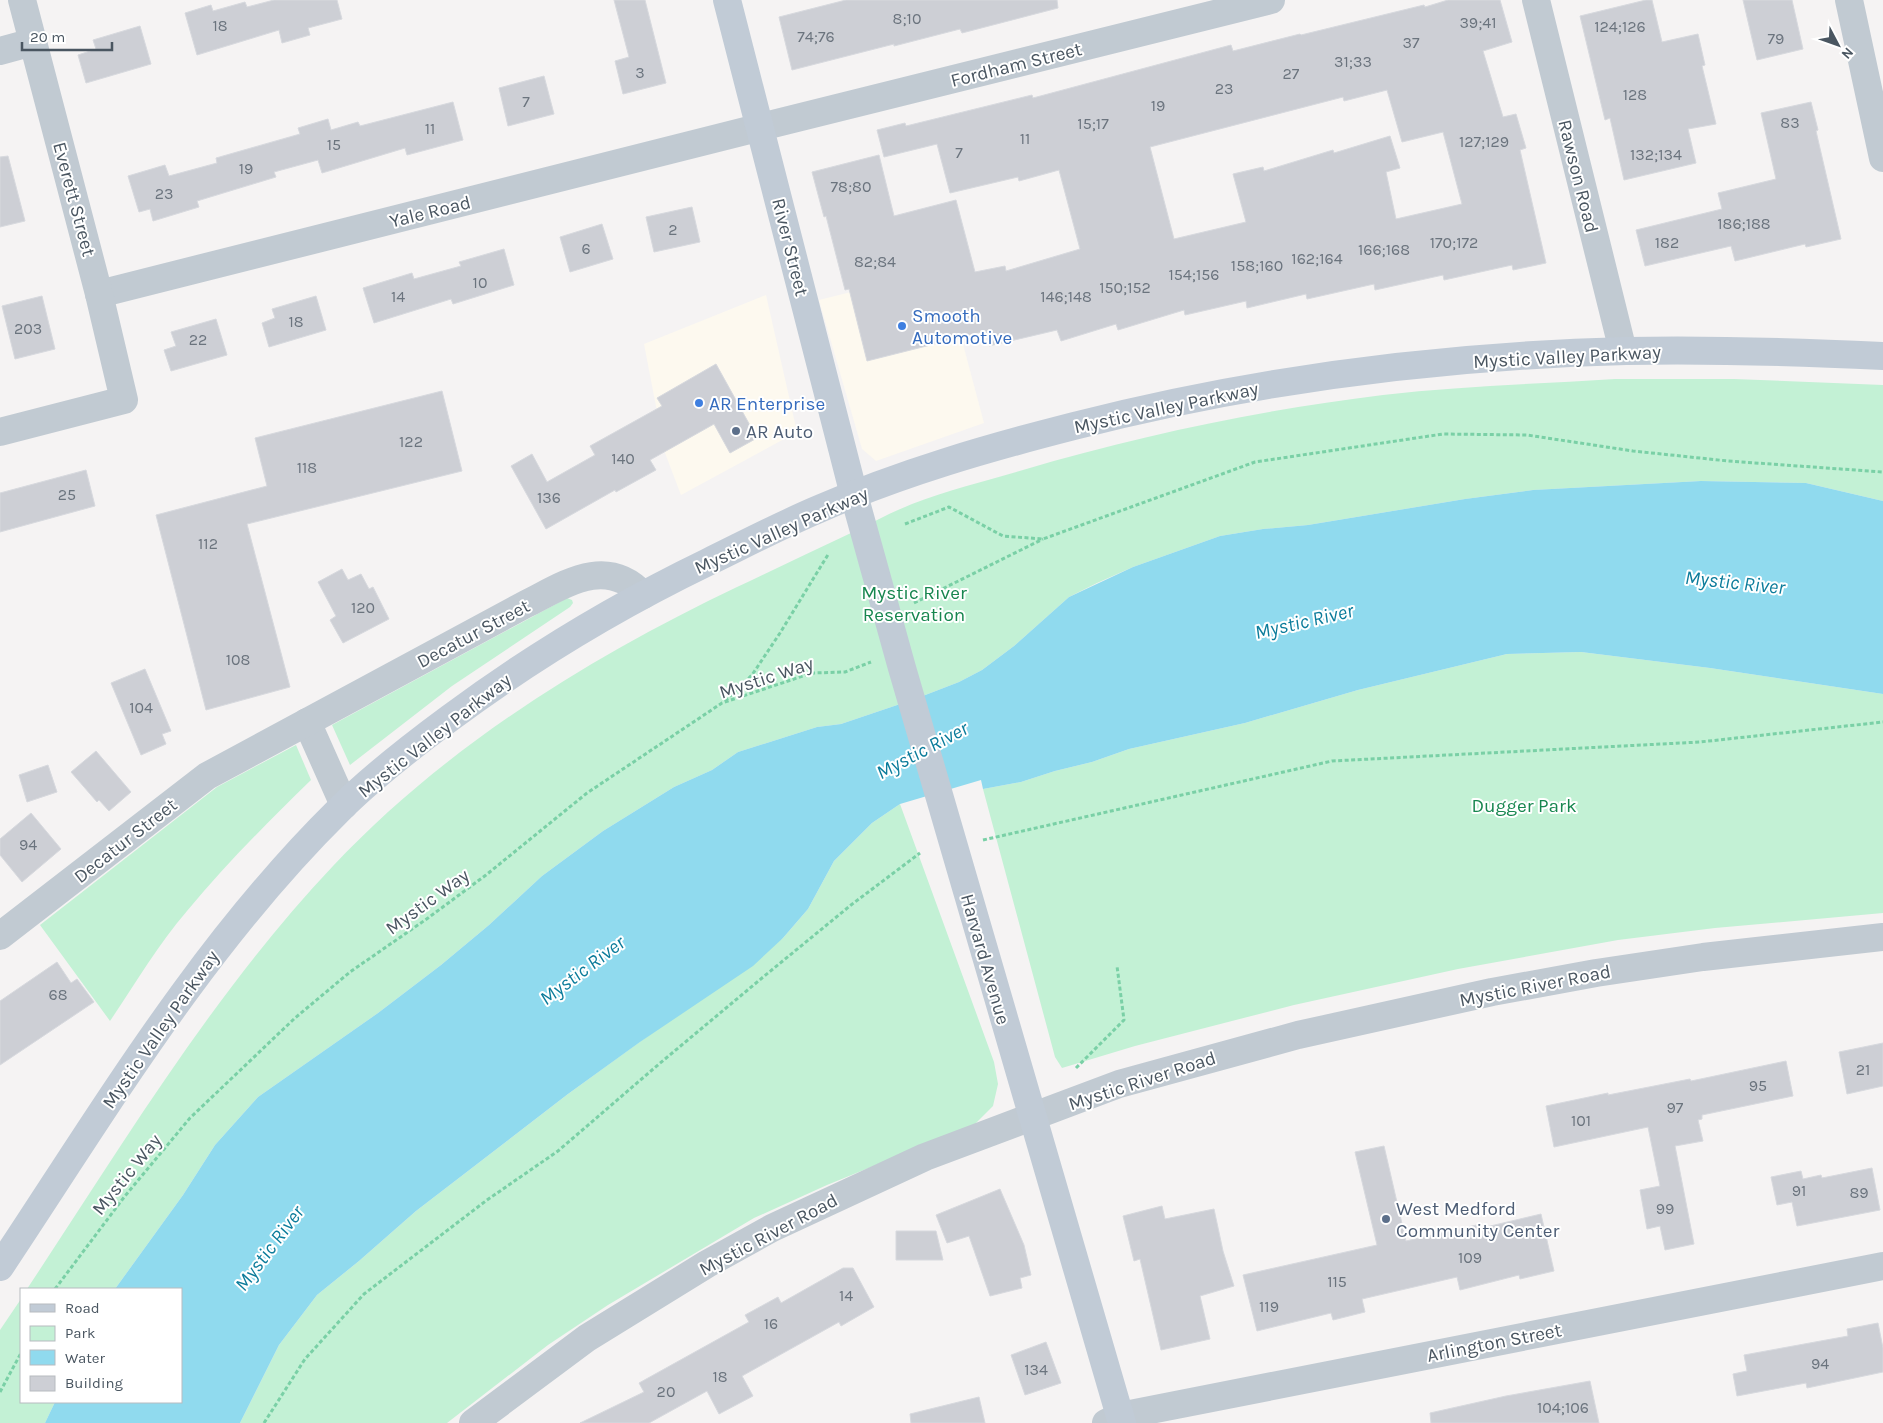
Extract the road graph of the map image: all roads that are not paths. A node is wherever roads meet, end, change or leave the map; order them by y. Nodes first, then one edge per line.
1 (728, 0) edge
2 (1271, 0) edge
3 (1536, 0) edge
4 (1849, 0) edge
5 (27, 1) edge
6 (33, 42) junction
7 (0, 51) edge
8 (760, 127) junction
9 (1883, 158) edge
10 (100, 294) junction
11 (1623, 351) junction
12 (1883, 356) edge
13 (0, 432) edge
14 (854, 495) junction
15 (643, 595) junction
16 (307, 722) junction
17 (344, 805) junction
18 (0, 936) edge
19 (1883, 938) edge
20 (1032, 1117) junction
21 (1883, 1266) edge
22 (0, 1267) edge
23 (1116, 1421) edge
24 (473, 1423) edge

1 - 8 main road, River Street
2 - 8 street, Fordham Street
3 - 11 street, Rawson Road
4 - 9 street
5 - 6 street, Everett Street
6 - 7 street
6 - 10 street, Everett Street
8 - 10 street, Yale Road
8 - 14 main road, River Street
10 - 13 street, Everett Street
11 - 12 main road, Mystic Valley Parkway
11 - 14 main road, Mystic Valley Parkway
14 - 15 main road, Mystic Valley Parkway
14 - 20 main road, Harvard Avenue
15 - 16 street, Decatur Street
15 - 17 main road, Mystic Valley Parkway
16 - 17 street
16 - 18 street, Decatur Street
17 - 22 main road, Mystic Valley Parkway
19 - 20 street, Mystic River Road
20 - 23 main road, Harvard Avenue
20 - 24 street, Mystic River Road
21 - 23 street, Arlington Street

